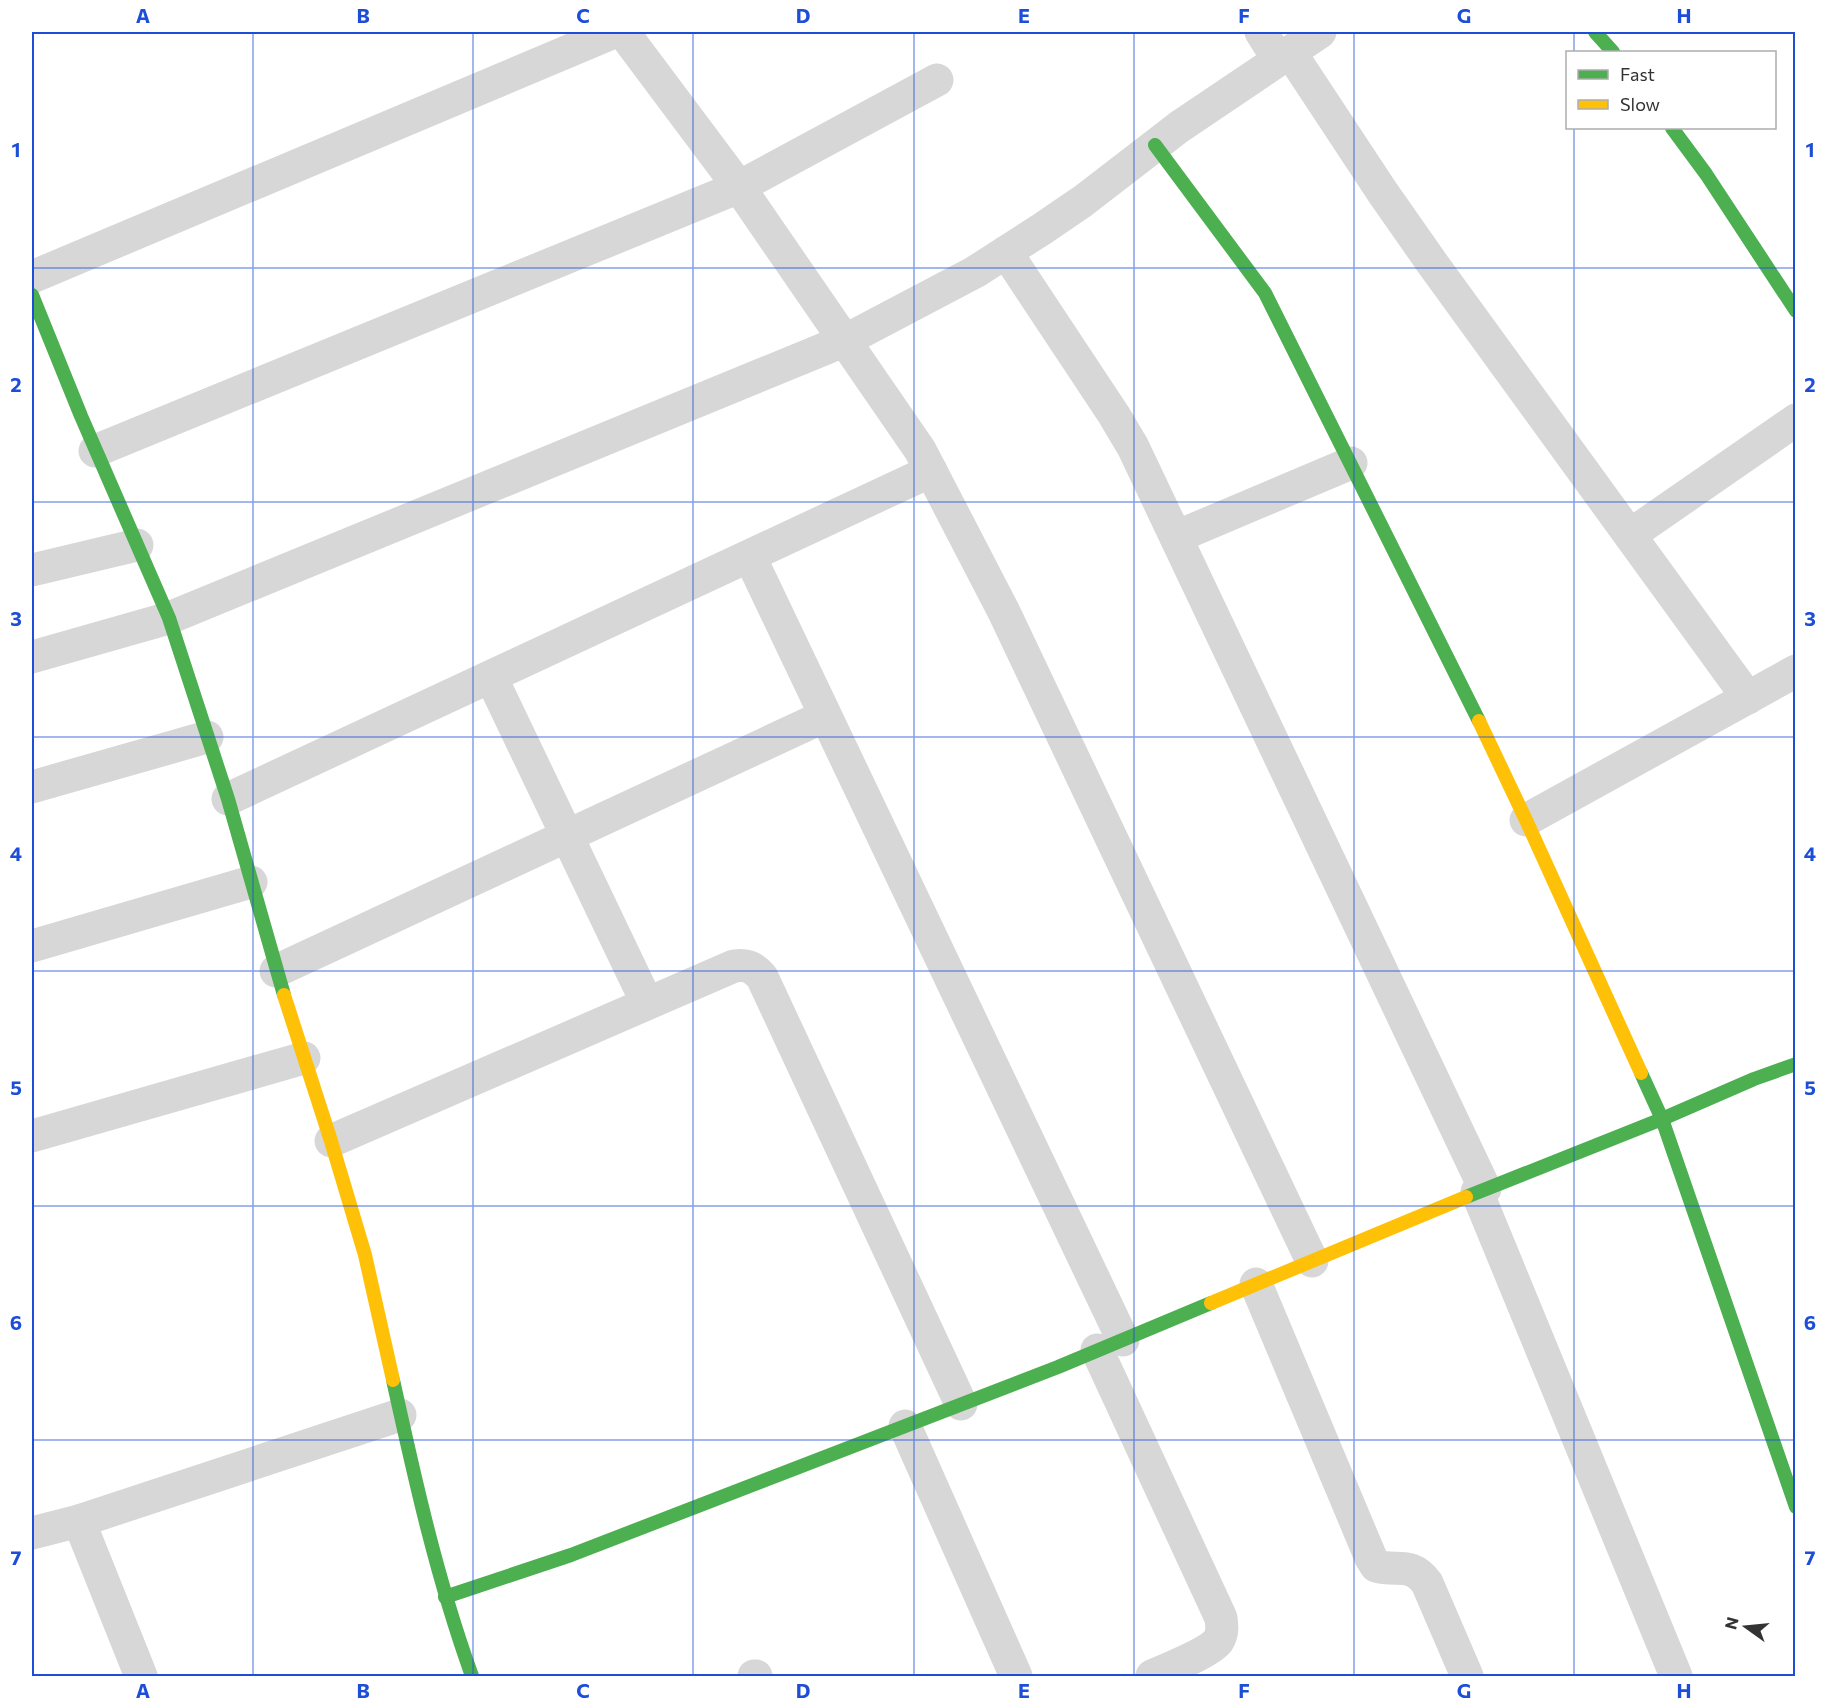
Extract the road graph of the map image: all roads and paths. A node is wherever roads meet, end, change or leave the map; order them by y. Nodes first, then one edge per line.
1 (615, 32) edge
2 (623, 32) edge
3 (1261, 32) edge
4 (1320, 32) edge
5 (1595, 32) edge
6 (1612, 51) edge
7 (1284, 56) junction
8 (937, 81) dead end
9 (1673, 129) edge
10 (1155, 145) junction
11 (739, 187) junction
12 (1006, 252) junction
13 (32, 277) edge
14 (32, 295) edge
15 (1796, 311) edge
16 (846, 340) junction
17 (1796, 420) edge
18 (96, 451) junction
19 (1351, 463) junction
20 (931, 471) junction
21 (1630, 535) junction
22 (1176, 537) junction
23 (137, 545) junction
24 (750, 557) junction
25 (32, 570) edge
26 (169, 618) junction
27 (32, 657) edge
28 (1796, 671) edge
29 (491, 677) junction
30 (1748, 698) junction
31 (825, 716) junction
32 (207, 737) junction
33 (32, 787) edge
34 (228, 799) junction
35 (1526, 820) junction
36 (568, 836) junction
37 (251, 882) junction
38 (32, 946) edge
39 (276, 971) junction
40 (647, 1003) junction
41 (304, 1058) junction
42 (1796, 1064) edge
43 (1662, 1119) junction
44 (32, 1136) edge
45 (331, 1141) junction
46 (1481, 1191) junction
47 (1312, 1261) junction
48 (1256, 1284) junction
49 (1110, 1345) junction
50 (961, 1404) junction
51 (400, 1415) junction
52 (905, 1426) junction
53 (1796, 1508) edge
54 (79, 1521) junction
55 (32, 1533) edge
56 (446, 1597) junction
57 (141, 1677) edge
58 (472, 1677) edge
59 (1016, 1677) edge
60 (1152, 1677) edge
61 (1467, 1677) edge
62 (1676, 1677) edge

1 - 13 street
2 - 11 street
3 - 7 street
4 - 7 street
5 - 6 street
7 - 10 street
7 - 21 street
8 - 11 street
9 - 15 street
10 - 12 street
10 - 19 street
11 - 16 street
11 - 18 street
12 - 16 street
12 - 22 street
14 - 18 street
16 - 20 street
16 - 26 street
17 - 21 street
18 - 23 street
19 - 22 street
19 - 35 street
20 - 24 street
20 - 47 street
21 - 30 street
22 - 46 street
23 - 25 street
23 - 26 street
24 - 29 street
24 - 31 street
26 - 27 street
26 - 32 street
28 - 30 street
29 - 34 street
29 - 36 street
30 - 35 street
31 - 36 street
31 - 49 street
32 - 33 street
32 - 34 street
34 - 37 street
35 - 43 street
36 - 39 street
36 - 40 street
37 - 38 street
37 - 39 street
39 - 41 street
40 - 45 street
40 - 50 street
41 - 44 street
41 - 45 street
42 - 43 street
43 - 46 street
43 - 53 street
45 - 51 street
46 - 47 street
46 - 62 street
47 - 48 street
48 - 49 street
48 - 61 street
49 - 50 street
49 - 60 street
50 - 52 street
51 - 54 street
51 - 56 street
52 - 56 street
52 - 59 street
54 - 55 street
54 - 57 street
56 - 58 street

